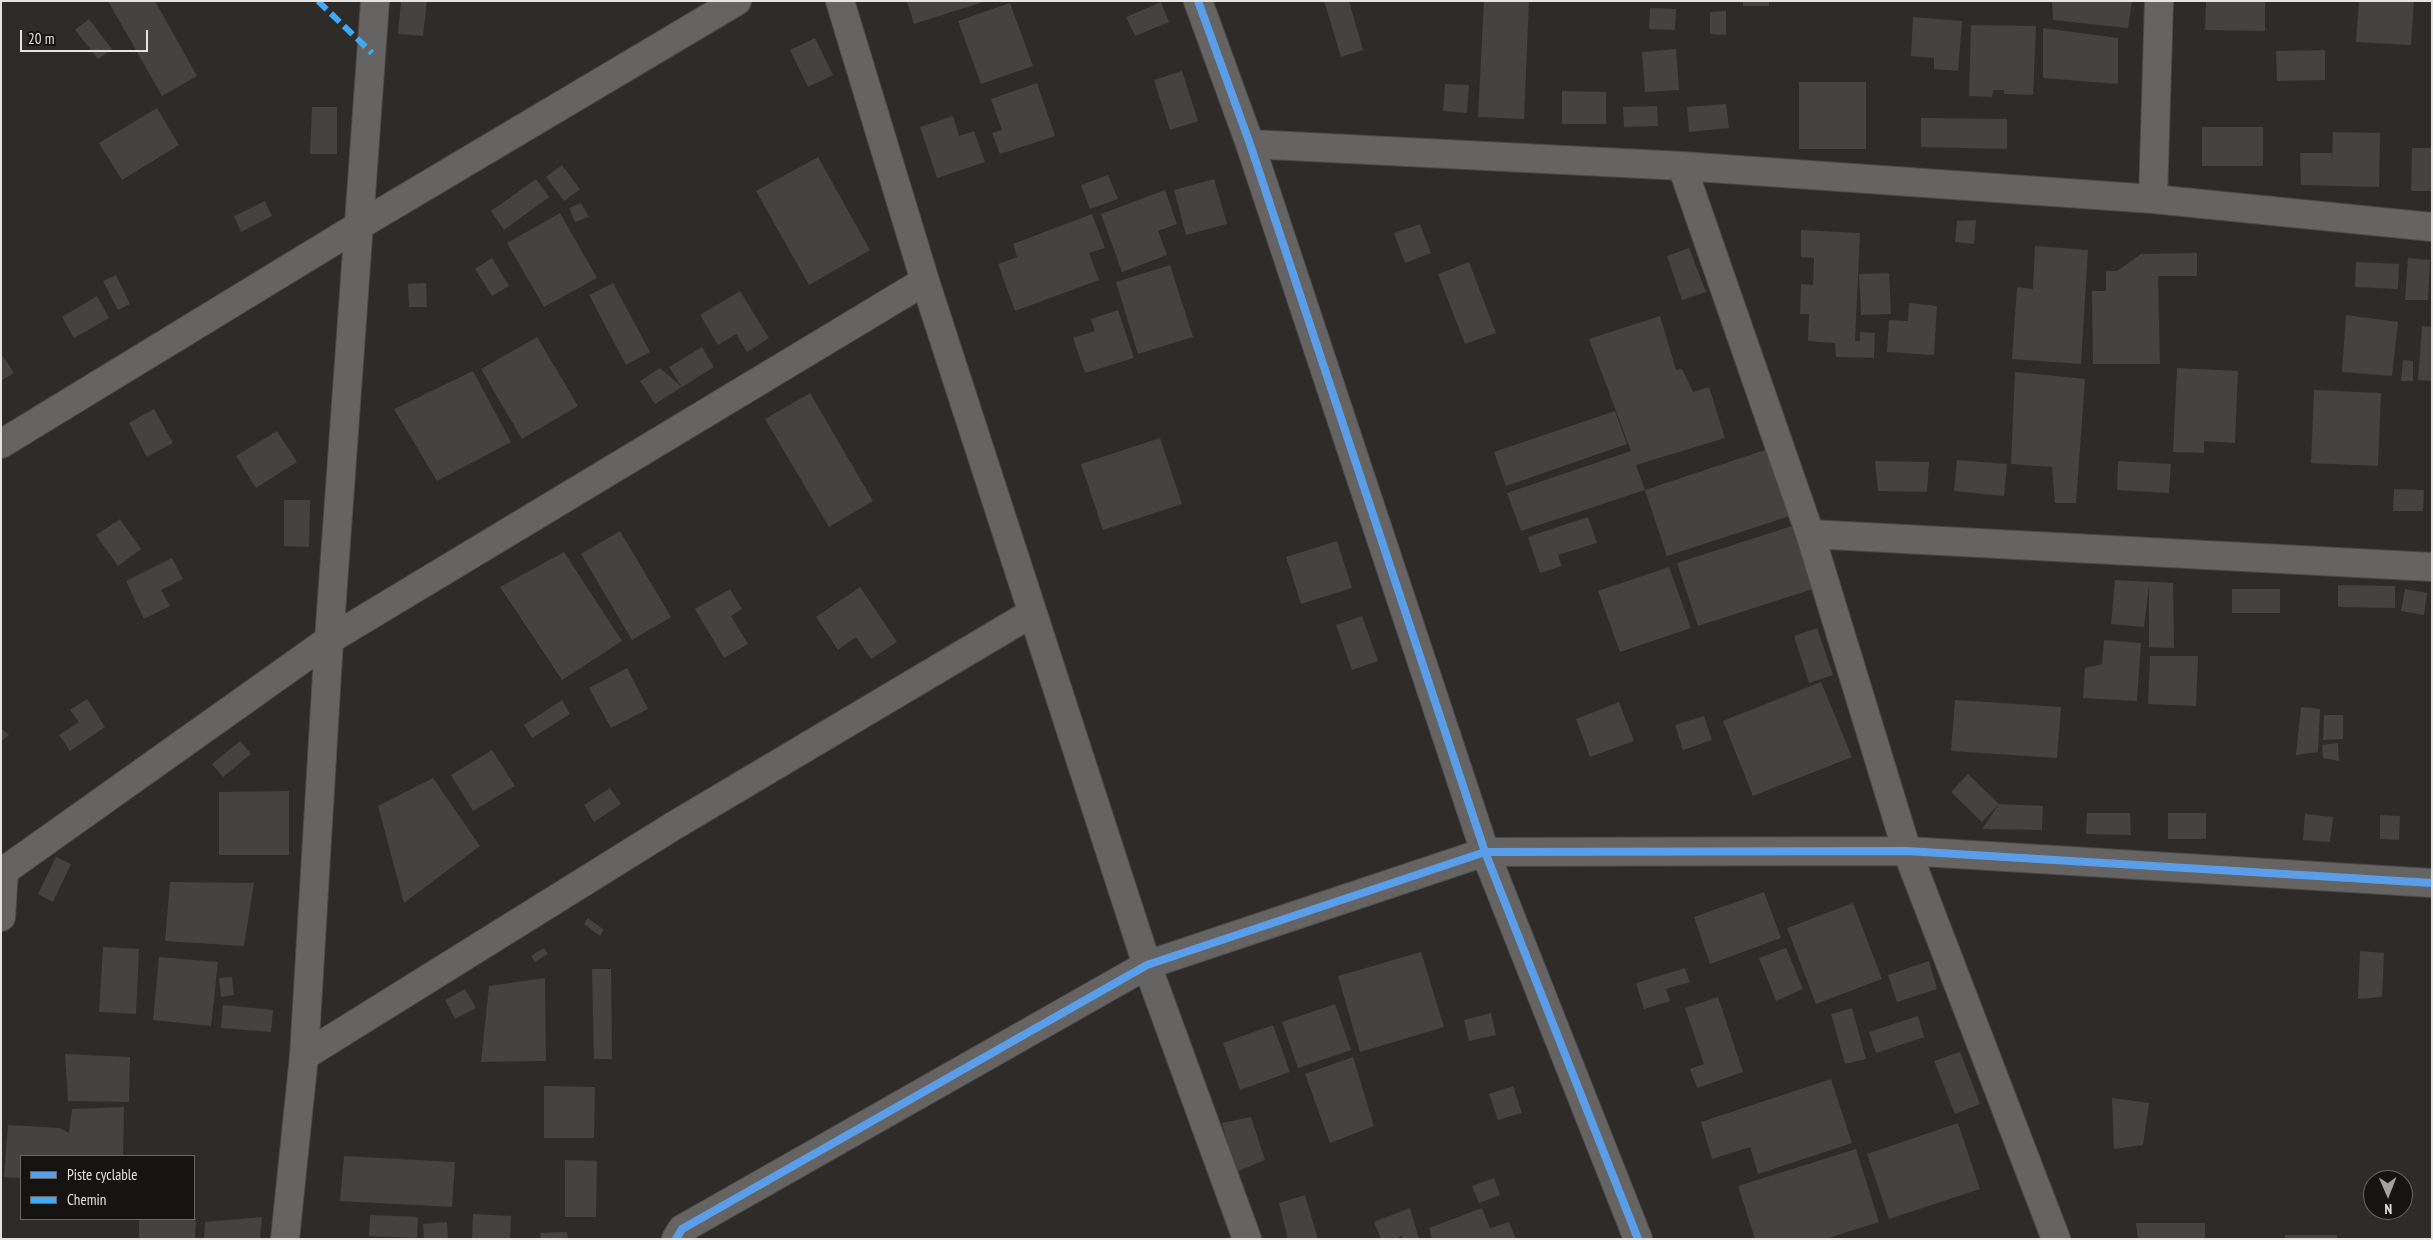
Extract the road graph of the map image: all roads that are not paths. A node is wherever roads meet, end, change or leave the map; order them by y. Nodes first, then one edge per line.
1 (375, 1) edge
2 (737, 1) edge
3 (840, 1) edge
4 (1198, 1) edge
5 (2159, 1) edge
6 (1250, 144) junction
7 (1682, 166) junction
8 (2153, 199) junction
9 (360, 225) junction
10 (2432, 227) edge
11 (925, 281) junction
12 (1, 444) edge
13 (1810, 534) junction
14 (2432, 567) edge
15 (1032, 612) junction
16 (329, 640) junction
17 (1907, 851) junction
18 (1485, 852) junction
19 (3, 872) edge
20 (2432, 883) edge
21 (1, 917) edge
22 (1147, 965) junction
23 (304, 1056) junction
24 (285, 1239) edge
25 (676, 1239) edge
26 (1247, 1239) edge
27 (1638, 1239) edge
28 (2056, 1239) edge

1 - 9 street
2 - 9 street
3 - 11 street
4 - 6 street
5 - 8 street
6 - 7 street
6 - 18 street
7 - 8 street
7 - 13 street
8 - 10 street
9 - 12 street
9 - 16 street
11 - 15 street
11 - 16 street
13 - 14 street
13 - 17 street
15 - 22 street
15 - 23 street
16 - 19 street
16 - 23 street
17 - 18 street
17 - 20 street
17 - 28 street
18 - 22 street
18 - 27 street
19 - 21 street
22 - 25 street
22 - 26 street
23 - 24 street

